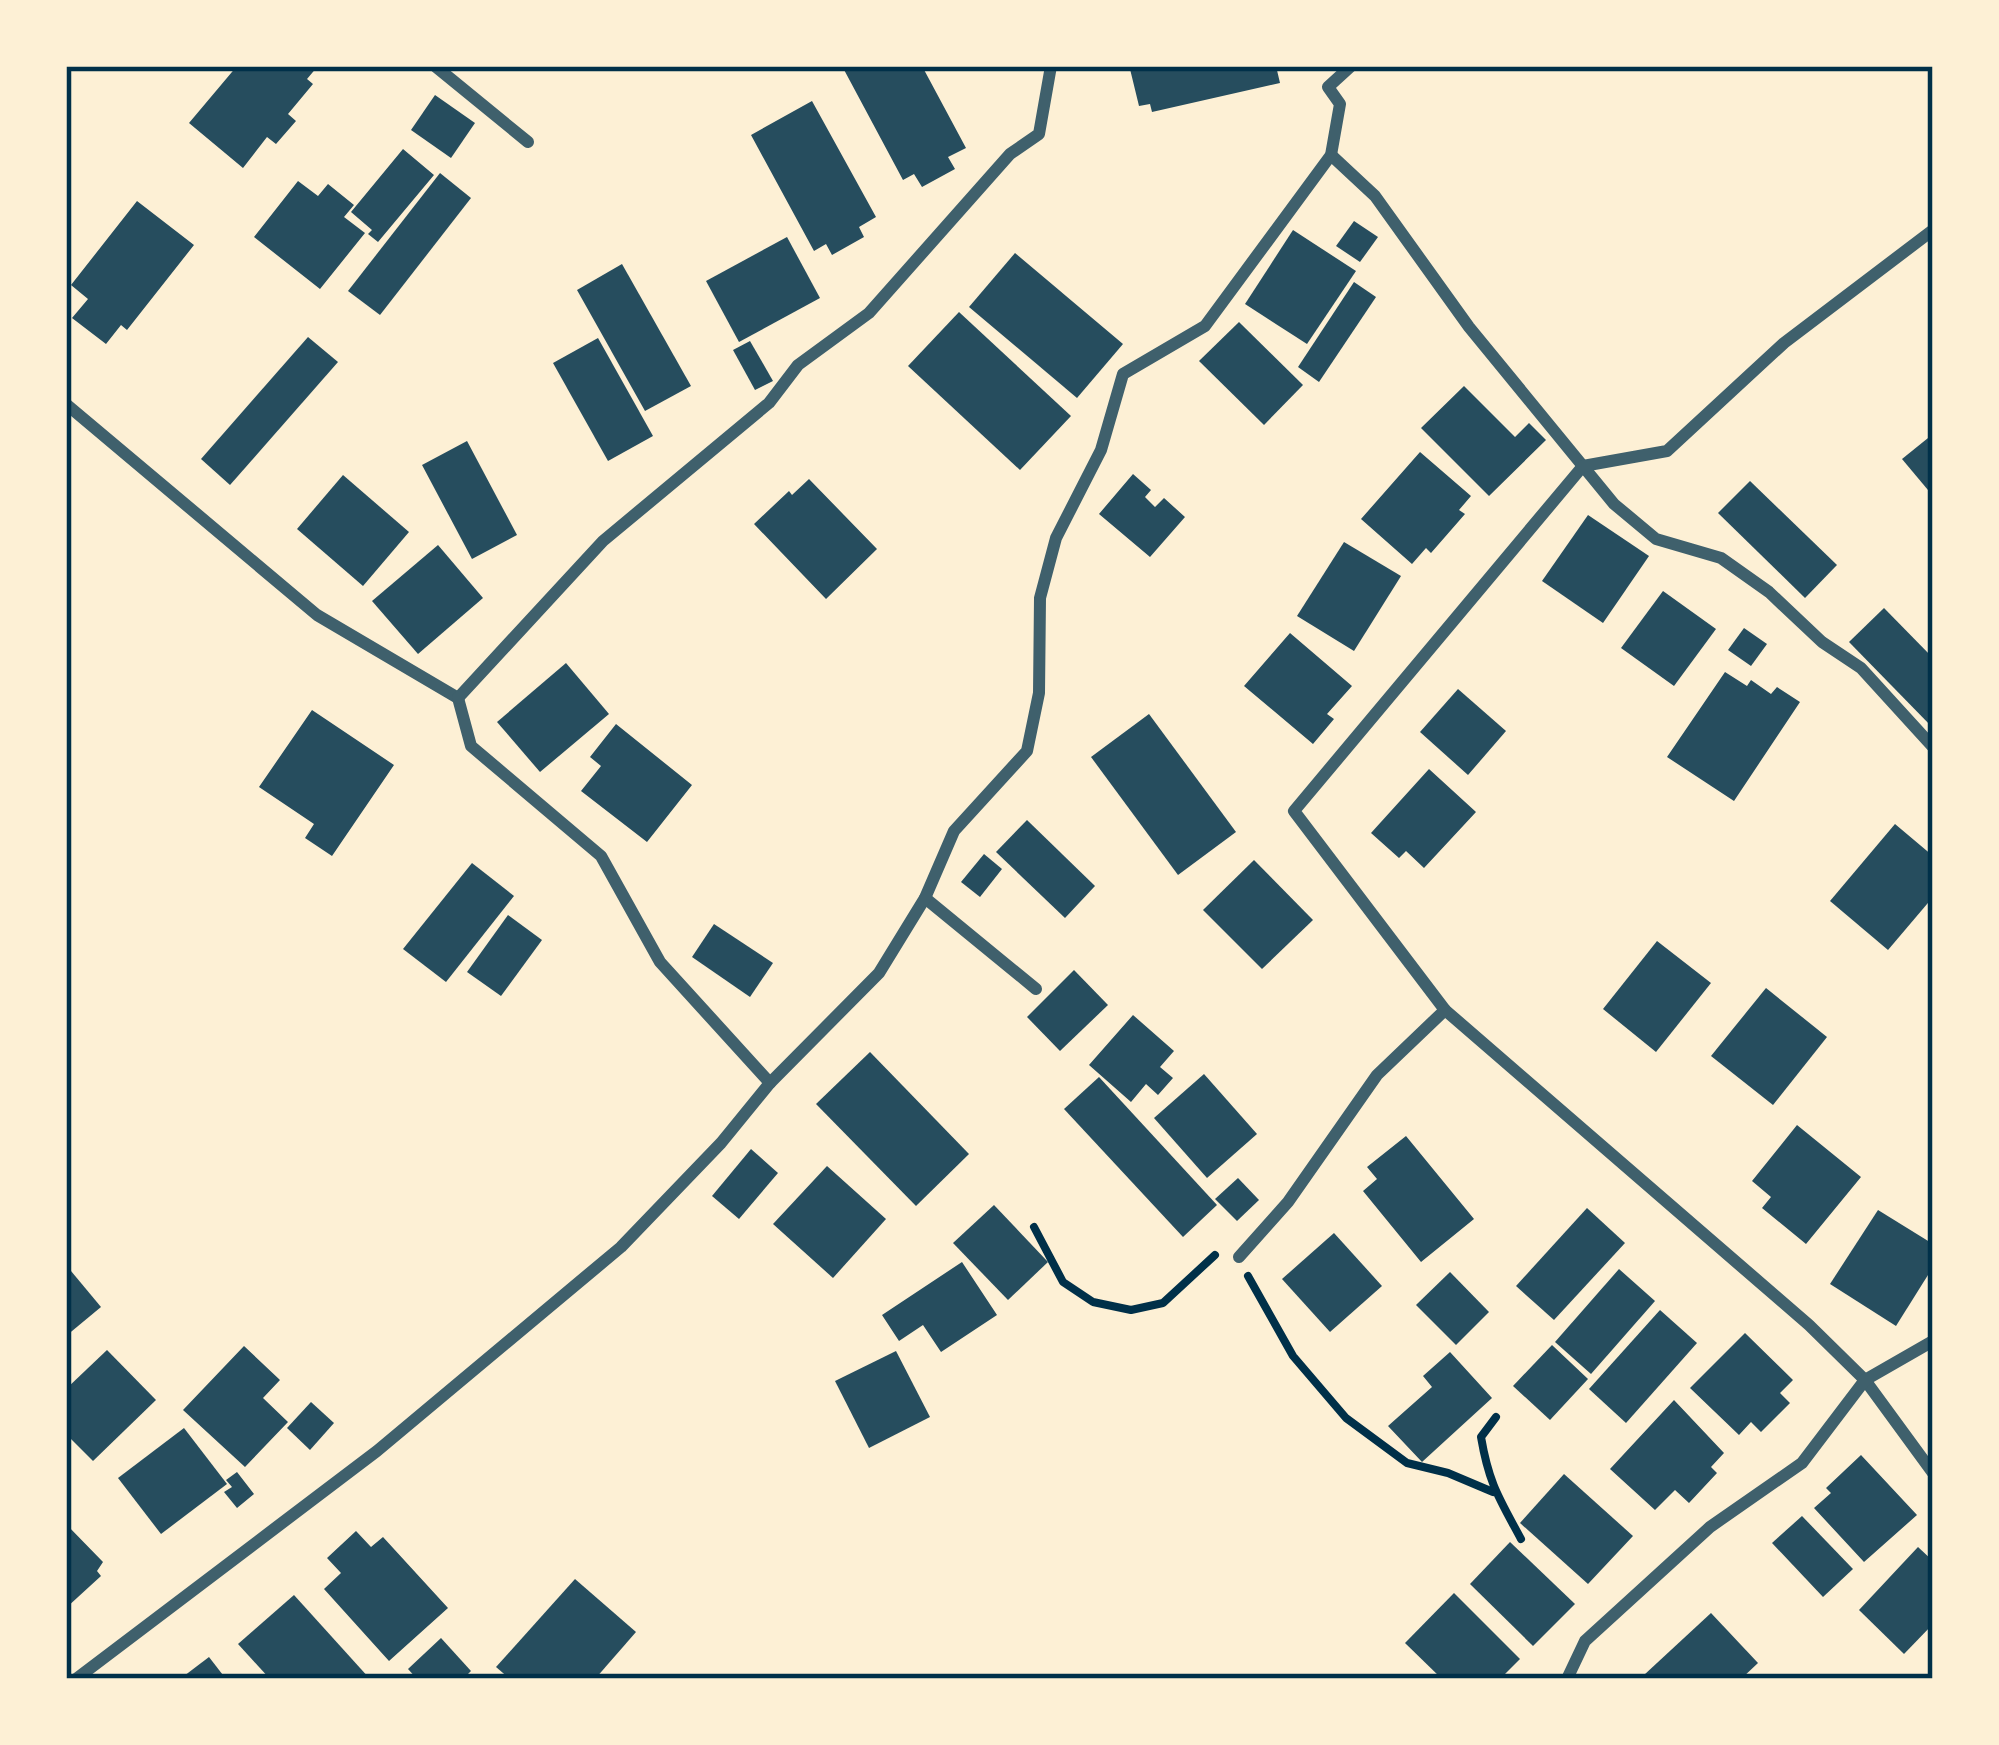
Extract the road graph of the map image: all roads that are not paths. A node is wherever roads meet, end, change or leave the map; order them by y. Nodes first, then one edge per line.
1 (435, 66) edge
2 (1051, 66) edge
3 (1351, 66) edge
4 (528, 142) dead end
5 (1330, 155) junction
6 (1933, 230) edge
7 (66, 404) edge
8 (1583, 466) junction
9 (458, 698) junction
10 (1933, 747) edge
11 (925, 898) junction
12 (1036, 989) dead end
13 (1445, 1010) junction
14 (770, 1083) junction
15 (1239, 1257) road end
16 (1933, 1341) edge
17 (1864, 1379) junction
18 (1933, 1473) edge
19 (76, 1679) edge
20 (1567, 1679) edge

1 - 4 street
2 - 9 street
3 - 5 street
5 - 8 street
5 - 11 street
6 - 8 street
7 - 9 street
8 - 10 street
8 - 13 street
9 - 14 street
11 - 12 street
11 - 14 street
13 - 15 street
13 - 17 street
14 - 19 street
16 - 17 street
17 - 18 street
17 - 20 street

